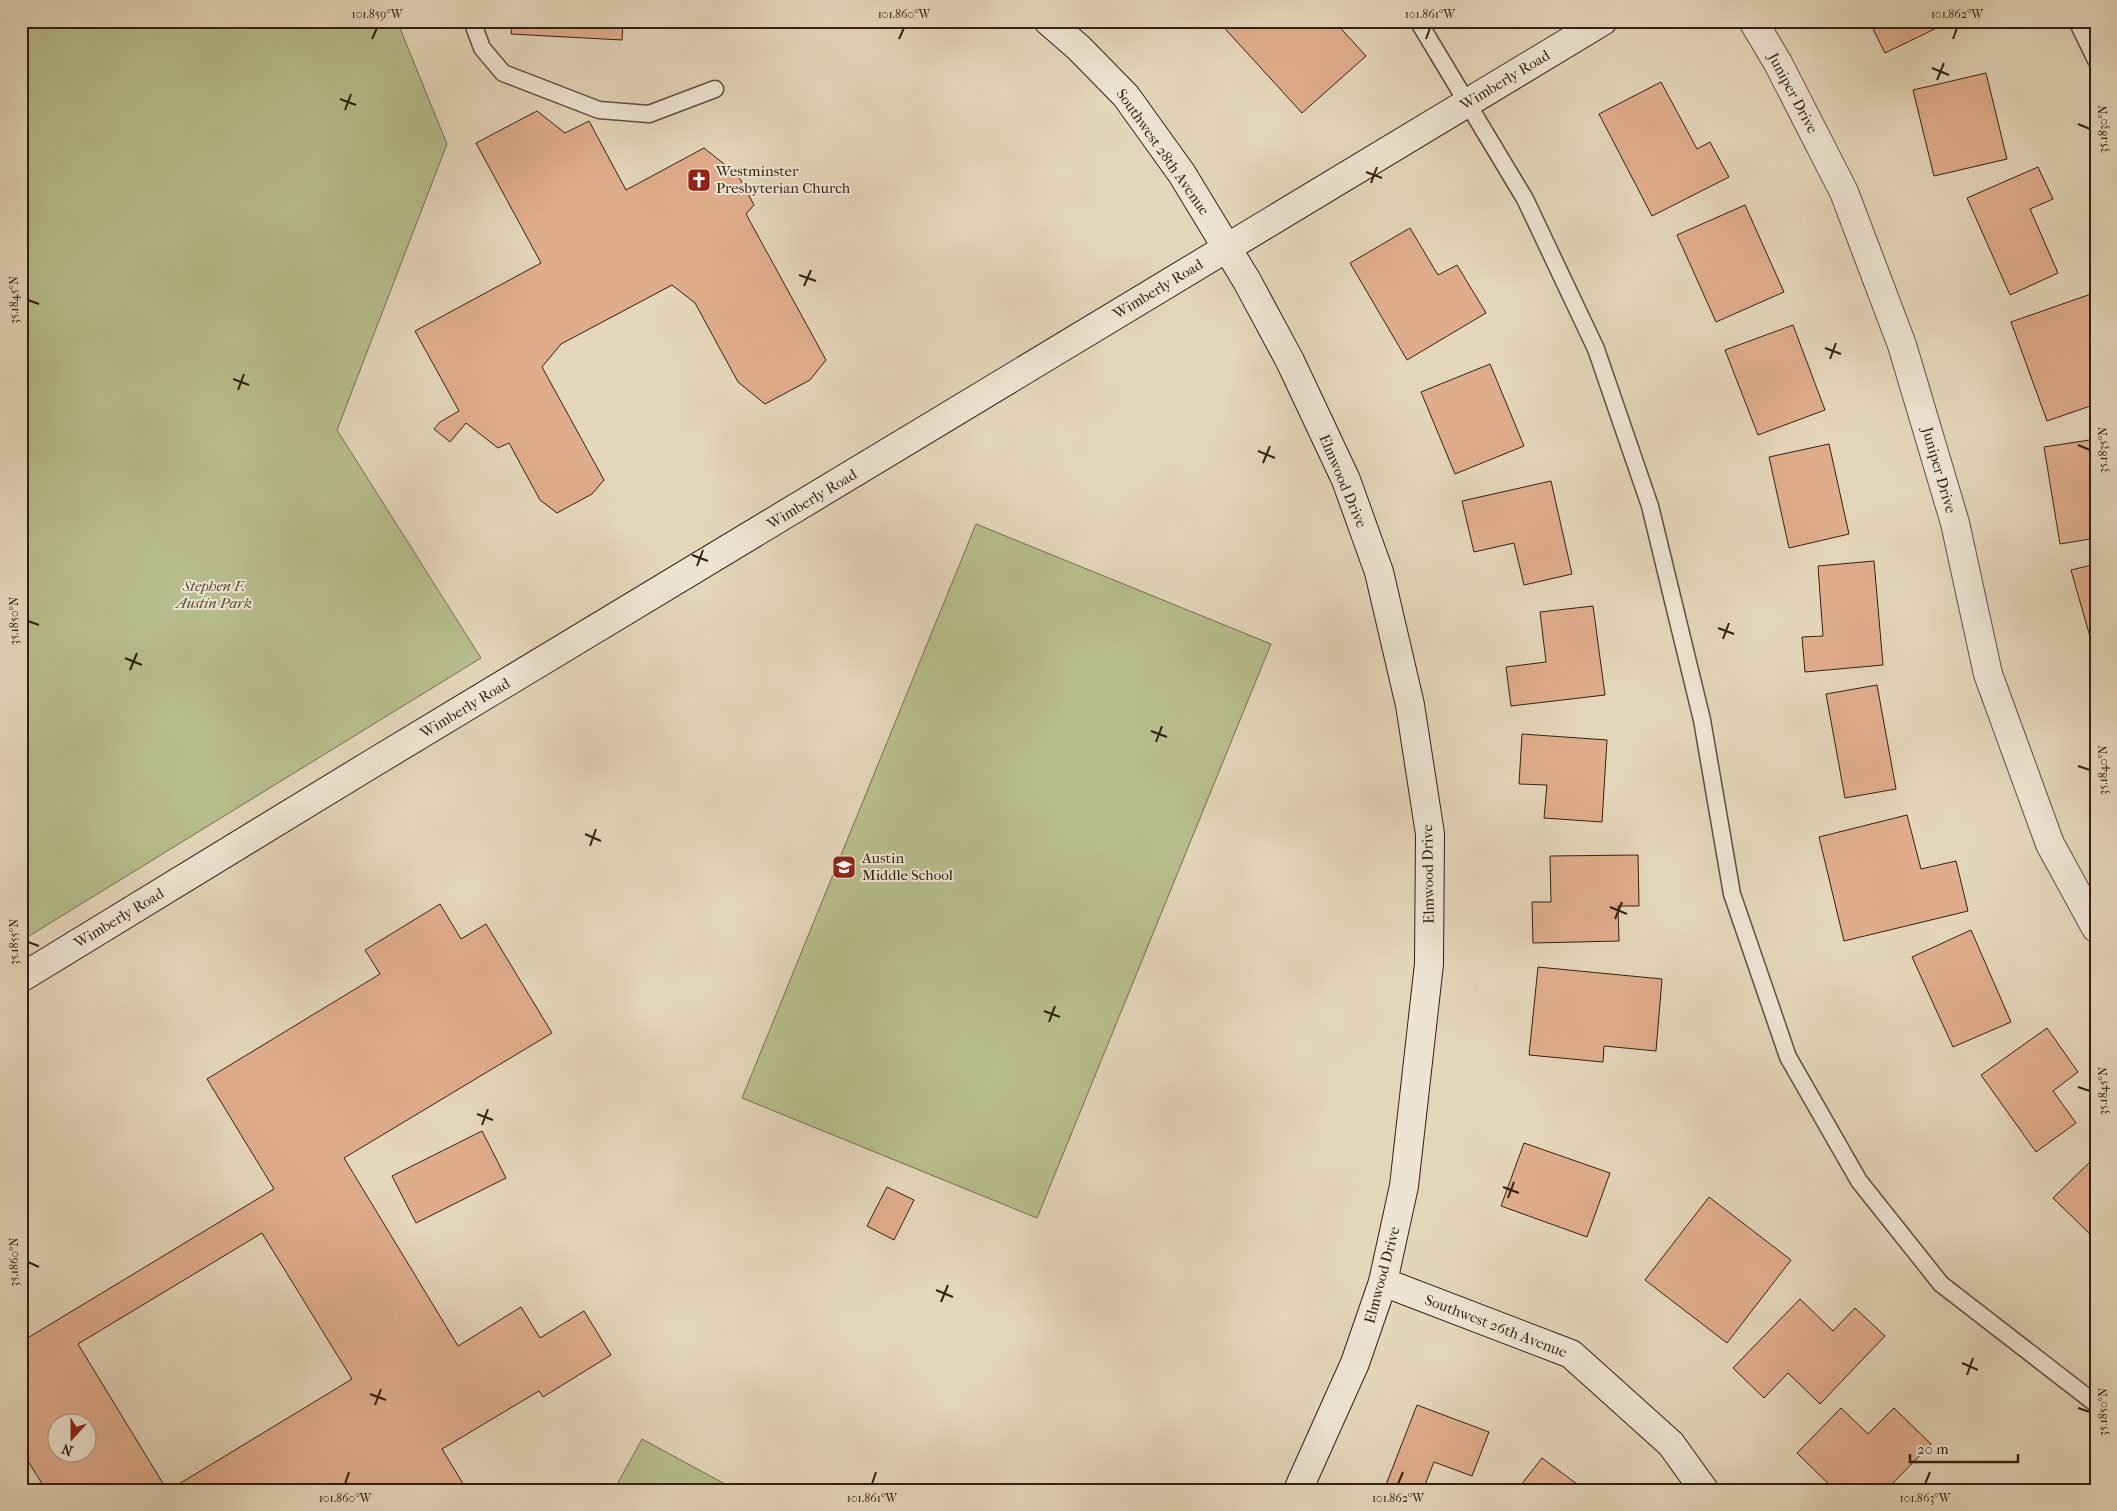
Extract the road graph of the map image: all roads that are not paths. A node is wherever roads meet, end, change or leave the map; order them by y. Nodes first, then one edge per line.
1 (472, 21) edge
2 (1048, 21) edge
3 (1418, 21) edge
4 (1603, 21) edge
5 (1753, 21) edge
6 (2077, 21) edge
7 (2096, 60) edge
8 (715, 89) dead end
9 (1468, 103) junction
10 (1226, 247) junction
11 (2096, 928) edge
12 (21, 978) edge
13 (1383, 1282) junction
14 (2096, 1404) edge
15 (1298, 1490) edge
16 (1704, 1490) edge

1 - 8 lane
2 - 10 main road, Southwest 28th Avenue
3 - 9 lane
4 - 9 main road, Wimberly Road
5 - 11 main road, Juniper Drive
6 - 7 lane
9 - 10 main road, Wimberly Road
9 - 14 lane
10 - 12 main road, Wimberly Road
10 - 13 main road, Elmwood Drive
13 - 15 main road, Elmwood Drive
13 - 16 main road, Southwest 26th Avenue

